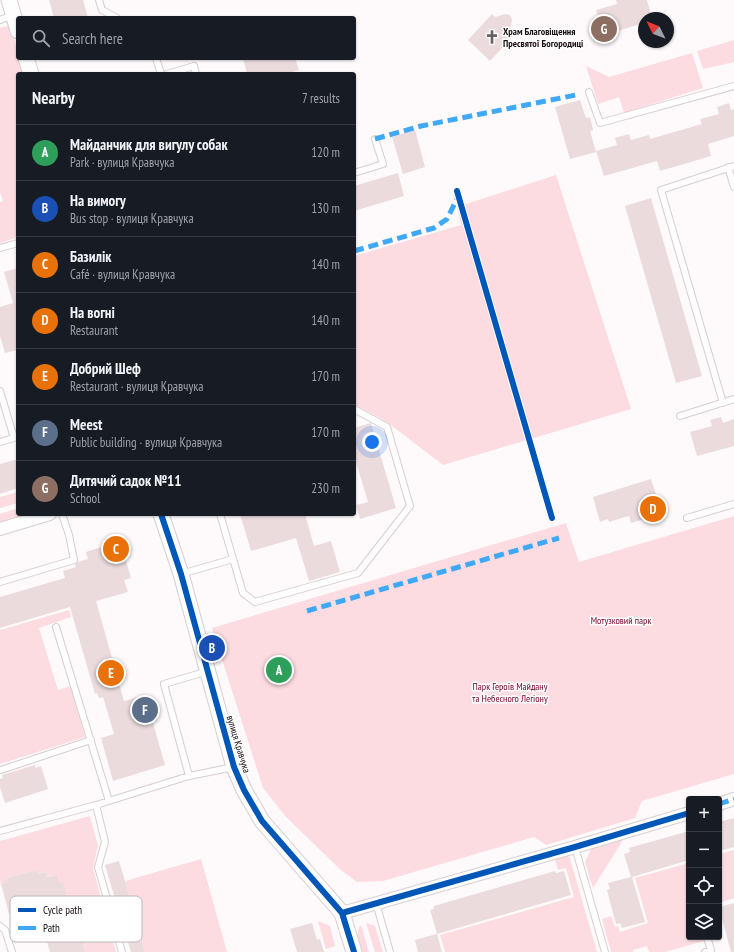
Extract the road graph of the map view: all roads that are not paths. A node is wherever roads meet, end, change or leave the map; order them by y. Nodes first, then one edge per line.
1 (9, 0) edge
2 (99, 0) edge
3 (113, 16) edge
4 (7, 17) edge
5 (16, 28) edge
6 (27, 60) edge
7 (157, 60) edge
8 (30, 72) edge
9 (160, 72) edge
10 (174, 72) edge
11 (196, 72) edge
12 (734, 86) edge
13 (589, 92) dead end
14 (375, 139) dead end
15 (731, 166) edge
16 (356, 172) edge
17 (734, 187) edge
18 (16, 244) edge
19 (0, 248) edge
20 (0, 392) edge
21 (734, 399) edge
22 (723, 403) junction
23 (356, 410) edge
24 (680, 416) dead end
25 (0, 442) edge
26 (734, 504) edge
27 (43, 516) edge
28 (63, 516) edge
29 (162, 516) edge
30 (221, 516) edge
31 (687, 518) dead end
32 (0, 529) edge
33 (233, 559) junction
34 (181, 574) junction
35 (0, 582) edge
36 (56, 627) dead end
37 (208, 671) junction
38 (91, 740) junction
39 (234, 767) junction
40 (1, 770) dead end
41 (189, 776) junction
42 (734, 799) edge
43 (109, 801) junction
44 (722, 803) edge
45 (96, 805) junction
46 (686, 814) edge
47 (0, 831) edge
48 (575, 848) junction
49 (106, 896) edge
50 (376, 903) junction
51 (342, 913) junction
52 (0, 926) edge
53 (708, 940) edge
54 (119, 942) edge
55 (12, 952) edge
56 (122, 952) edge
57 (354, 952) edge
58 (390, 952) edge
59 (605, 952) edge
60 (705, 952) edge

1 - 4 street
2 - 3 lane
4 - 5 street
6 - 8 street
7 - 9 lane
10 - 11 lane
12 - 13 lane
14 - 16 lane
15 - 17 lane
15 - 22 lane
18 - 19 lane
20 - 25 lane
21 - 22 lane
22 - 24 lane
23 - 33 lane
26 - 31 lane
27 - 32 street
28 - 35 lane
29 - 34 street, вулиця Кравчука
30 - 33 lane
33 - 34 lane
34 - 37 street, вулиця Кравчука
36 - 38 lane
37 - 39 street, вулиця Кравчука
37 - 41 lane
38 - 40 lane
38 - 43 lane
39 - 41 lane
39 - 51 street, вулиця Кравчука
41 - 43 lane
42 - 44 street
43 - 45 lane
45 - 47 lane
45 - 49 lane
46 - 48 street
48 - 50 street
48 - 59 lane
50 - 51 street
50 - 58 lane
51 - 57 street, вулиця Кравчука
52 - 55 lane
53 - 60 lane
54 - 56 lane

